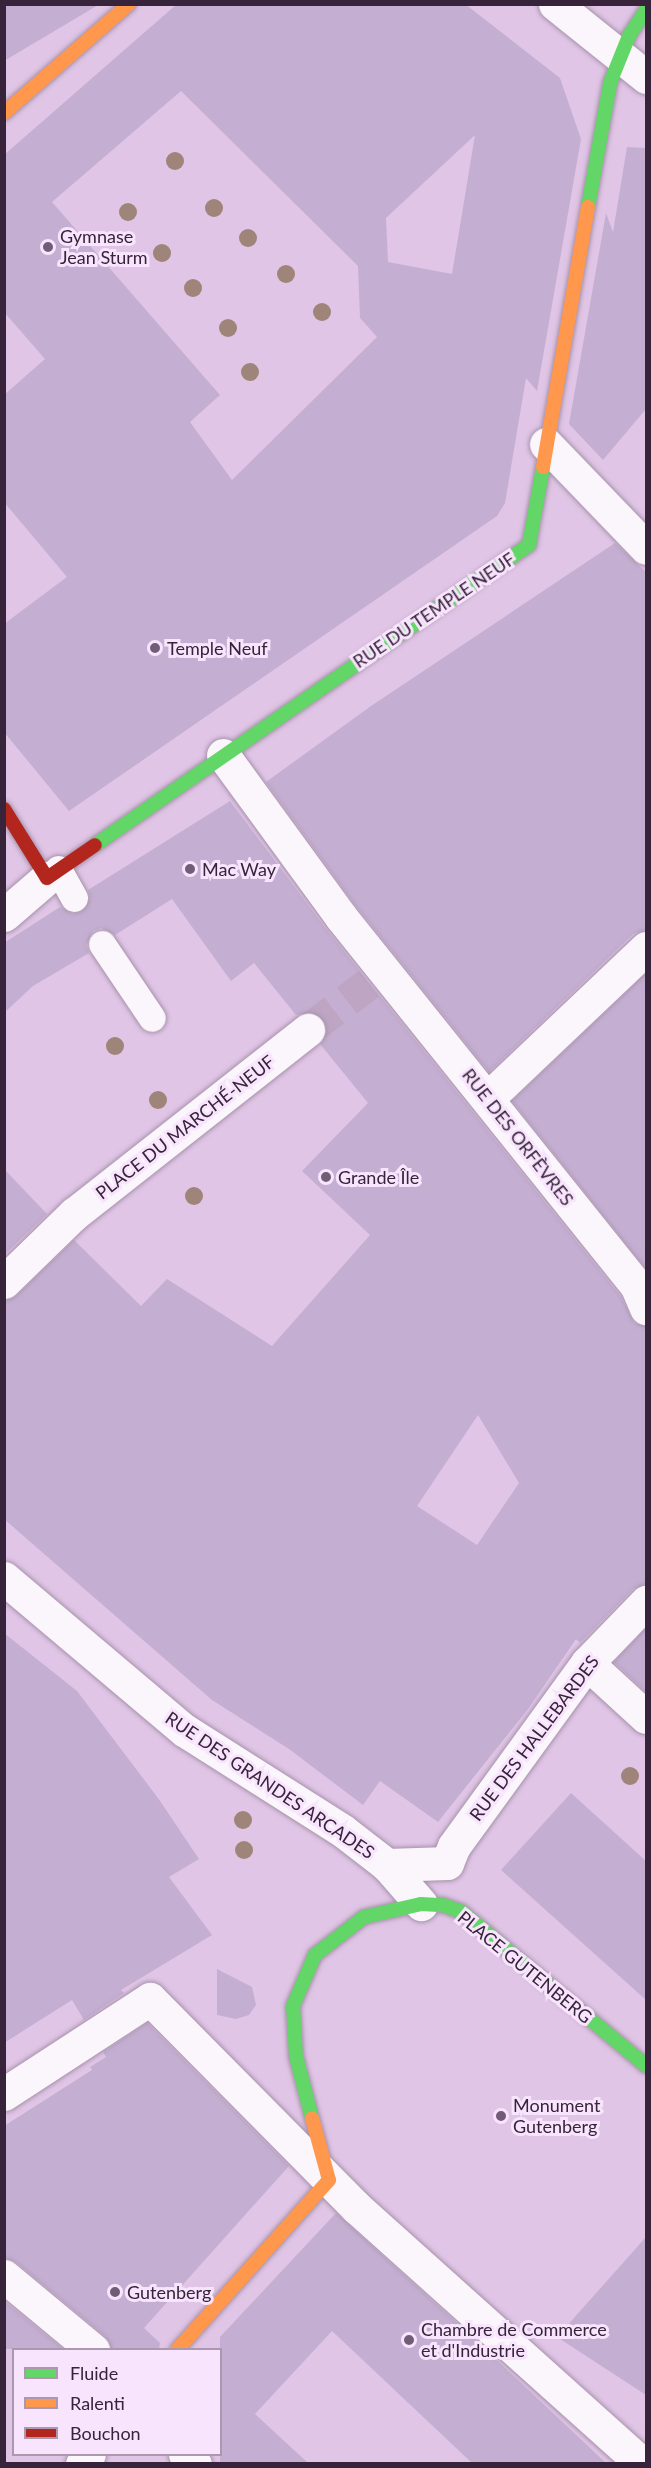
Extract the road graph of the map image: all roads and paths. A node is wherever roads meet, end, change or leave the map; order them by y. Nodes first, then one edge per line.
1 (129, 4) edge
2 (555, 4) edge
3 (646, 10) edge
4 (620, 54) junction
5 (646, 76) edge
6 (17, 95) edge
7 (4, 113) edge
8 (546, 444) junction
9 (646, 548) edge
10 (223, 755) junction
11 (4, 809) edge
12 (53, 874) junction
13 (74, 898) dead end
14 (4, 915) edge
15 (102, 944) dead end
16 (646, 948) edge
17 (152, 1018) dead end
18 (302, 1035) tunnel mouth
19 (488, 1098) junction
20 (4, 1282) edge
21 (646, 1308) edge
22 (4, 1578) edge
23 (646, 1602) edge
24 (587, 1663) junction
25 (646, 1717) edge
26 (387, 1865) junction
27 (421, 1904) junction
28 (646, 2066) edge
29 (4, 2094) edge
30 (329, 2180) junction
31 (4, 2276) edge
32 (92, 2348) edge
33 (178, 2348) edge
34 (623, 2457) edge

1 - 6 street
2 - 4 street
3 - 4 street, RUE DU TEMPLE NEUF
4 - 5 street
4 - 8 street, RUE DU TEMPLE NEUF
6 - 7 street
8 - 9 street
8 - 10 street, RUE DU TEMPLE NEUF
10 - 12 street, RUE DU TEMPLE NEUF
10 - 19 street, RUE DES ORFÈVRES
11 - 12 street
12 - 13 lane
12 - 14 street
15 - 17 lane
16 - 19 street
18 - 20 street, PLACE DU MARCHÉ-NEUF
19 - 21 street, RUE DES ORFÈVRES
22 - 26 street, RUE DES GRANDES ARCADES
23 - 24 street, RUE DES HALLEBARDES
24 - 25 street
24 - 26 street, RUE DES HALLEBARDES
26 - 27 street, RUE DES GRANDES ARCADES
27 - 28 street, PLACE GUTENBERG
27 - 30 street, PLACE GUTENBERG
29 - 30 street
30 - 33 street
30 - 34 street
31 - 32 street

